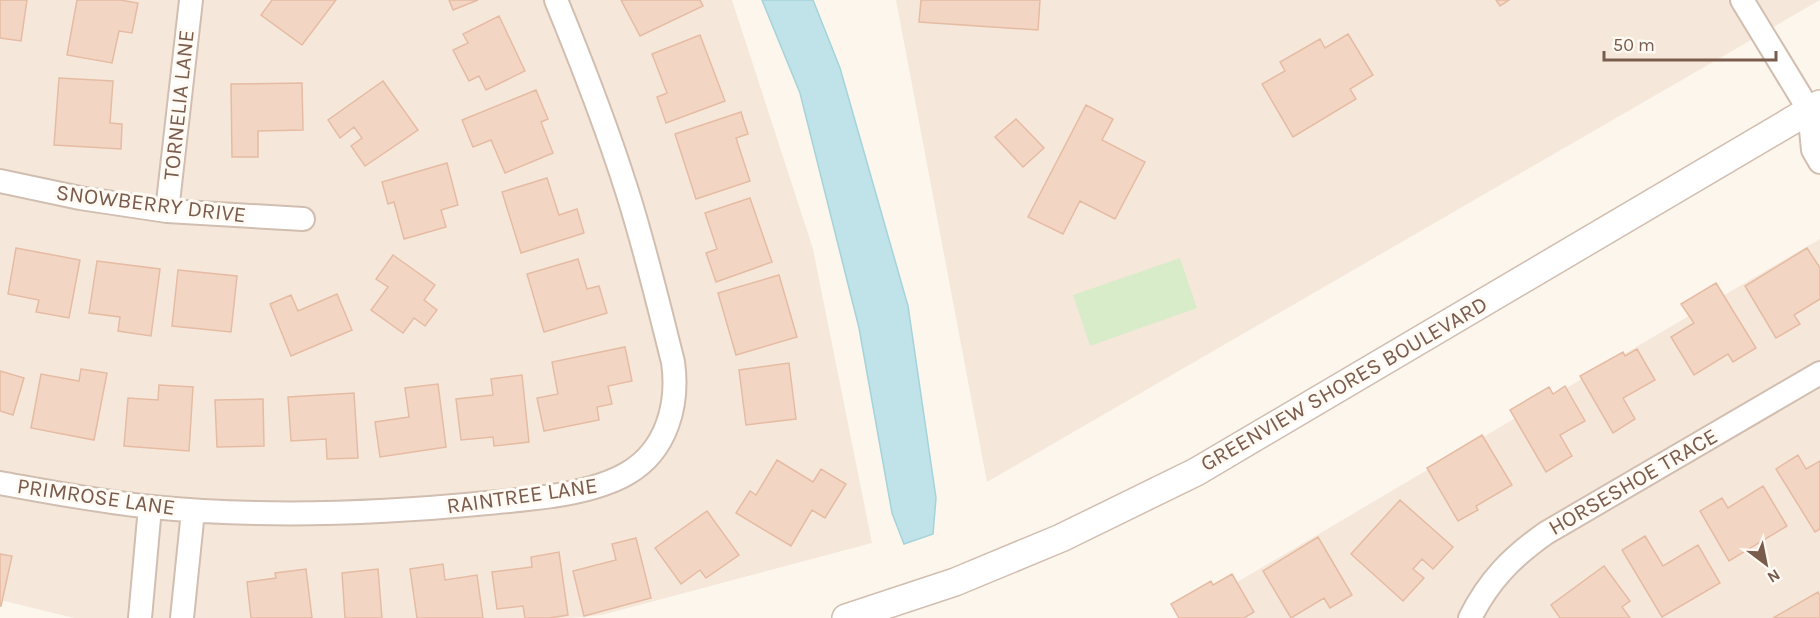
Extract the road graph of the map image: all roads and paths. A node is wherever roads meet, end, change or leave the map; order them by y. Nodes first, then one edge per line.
1 (191, 0) edge
2 (556, 0) edge
3 (1742, 0) edge
4 (1816, 110) edge
5 (1820, 162) edge
6 (0, 181) edge
7 (167, 211) junction
8 (303, 219) dead end
9 (1820, 373) edge
10 (0, 483) edge
11 (150, 507) junction
12 (193, 511) junction
13 (140, 618) edge
14 (182, 618) edge
15 (846, 618) edge
16 (1470, 618) edge

1 - 7 street, TORNELIA LANE
2 - 12 street, RAINTREE LANE
3 - 4 street
4 - 5 street
4 - 15 street, GREENVIEW SHORES BOULEVARD
6 - 7 street, SNOWBERRY DRIVE
7 - 8 street, SNOWBERRY DRIVE
9 - 16 street, HORSESHOE TRACE
10 - 11 street, PRIMROSE LANE
11 - 12 street, PRIMROSE LANE
11 - 13 street
12 - 14 street

